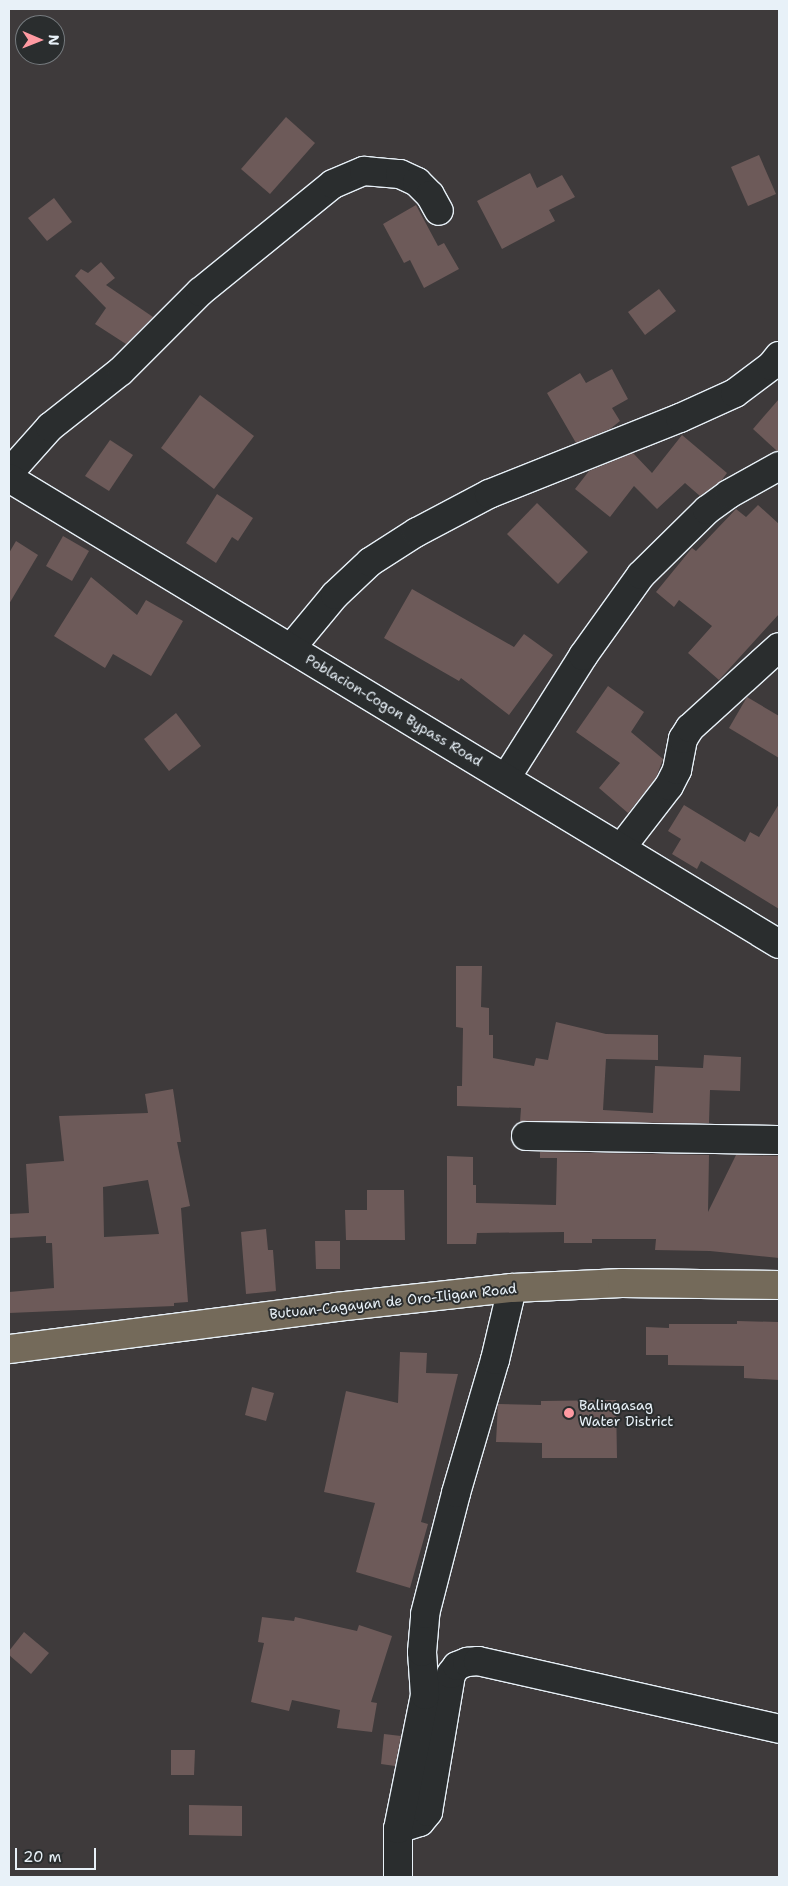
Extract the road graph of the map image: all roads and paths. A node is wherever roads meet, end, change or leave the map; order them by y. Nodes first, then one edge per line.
1 (439, 211) dead end
2 (779, 356) edge
3 (779, 466) edge
4 (9, 474) edge
5 (9, 478) edge
6 (779, 647) edge
7 (292, 648) junction
8 (506, 778) junction
9 (621, 848) junction
10 (779, 944) edge
11 (526, 1136) dead end
12 (779, 1140) edge
13 (779, 1285) edge
14 (512, 1288) junction
15 (9, 1349) edge
16 (779, 1729) edge
17 (398, 1829) junction
18 (398, 1877) edge

1 - 4 street
2 - 7 street
3 - 8 street
5 - 7 street, Poblacion-Cogon Bypass Road
6 - 9 street
7 - 8 street, Poblacion-Cogon Bypass Road
8 - 9 street, Poblacion-Cogon Bypass Road
9 - 10 street, Poblacion-Cogon Bypass Road
11 - 12 street
13 - 14 highway, Butuan-Cagayan de Oro-Iligan Road
14 - 15 highway, Butuan-Cagayan de Oro-Iligan Road
14 - 17 street
16 - 17 street
17 - 18 street

